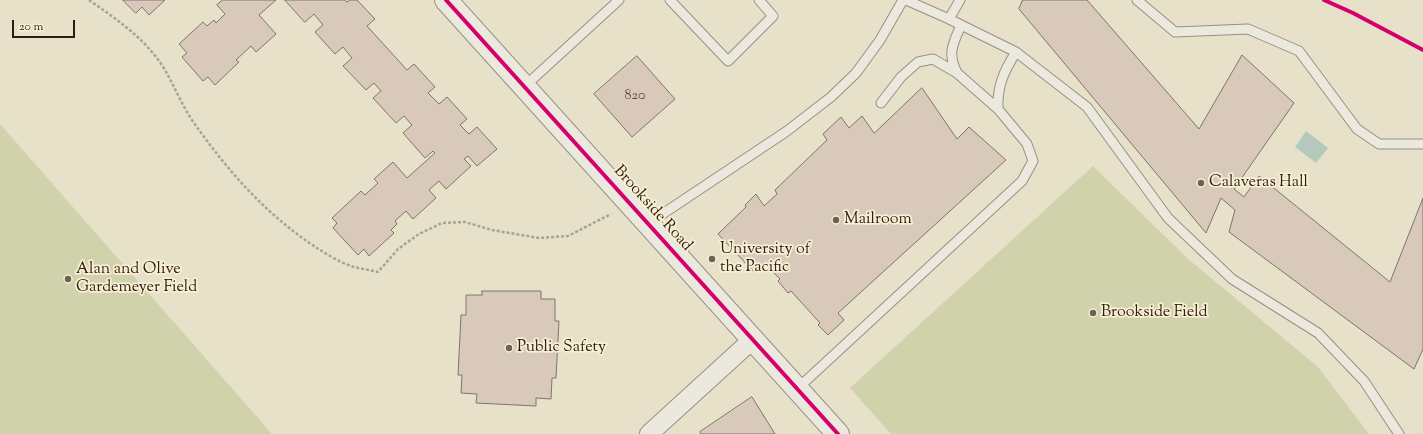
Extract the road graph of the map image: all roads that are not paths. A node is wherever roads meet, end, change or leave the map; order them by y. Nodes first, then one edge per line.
1 (446, 0) edge
2 (619, 0) edge
3 (670, 0) edge
4 (759, 0) edge
5 (904, 0) edge
6 (960, 0) edge
7 (1137, 0) edge
8 (949, 19) junction
9 (961, 25) junction
10 (1016, 52) junction
11 (957, 73) junction
12 (525, 86) junction
13 (880, 103) dead end
14 (998, 109) junction
15 (1423, 144) edge
16 (649, 223) junction
17 (752, 340) junction
18 (797, 389) junction
19 (649, 434) edge
20 (838, 434) edge
21 (1399, 434) edge

1 - 12 street, Brookside Road
2 - 12 lane
3 - 4 lane
5 - 8 lane
5 - 16 lane
6 - 8 lane
7 - 15 lane
8 - 9 lane
9 - 10 lane
9 - 11 lane
10 - 14 lane
10 - 21 lane
11 - 13 lane
11 - 14 lane
12 - 16 street, Brookside Road
14 - 18 lane
16 - 17 street, Brookside Road
17 - 18 street, Brookside Road
17 - 19 street
18 - 20 street, Brookside Road

